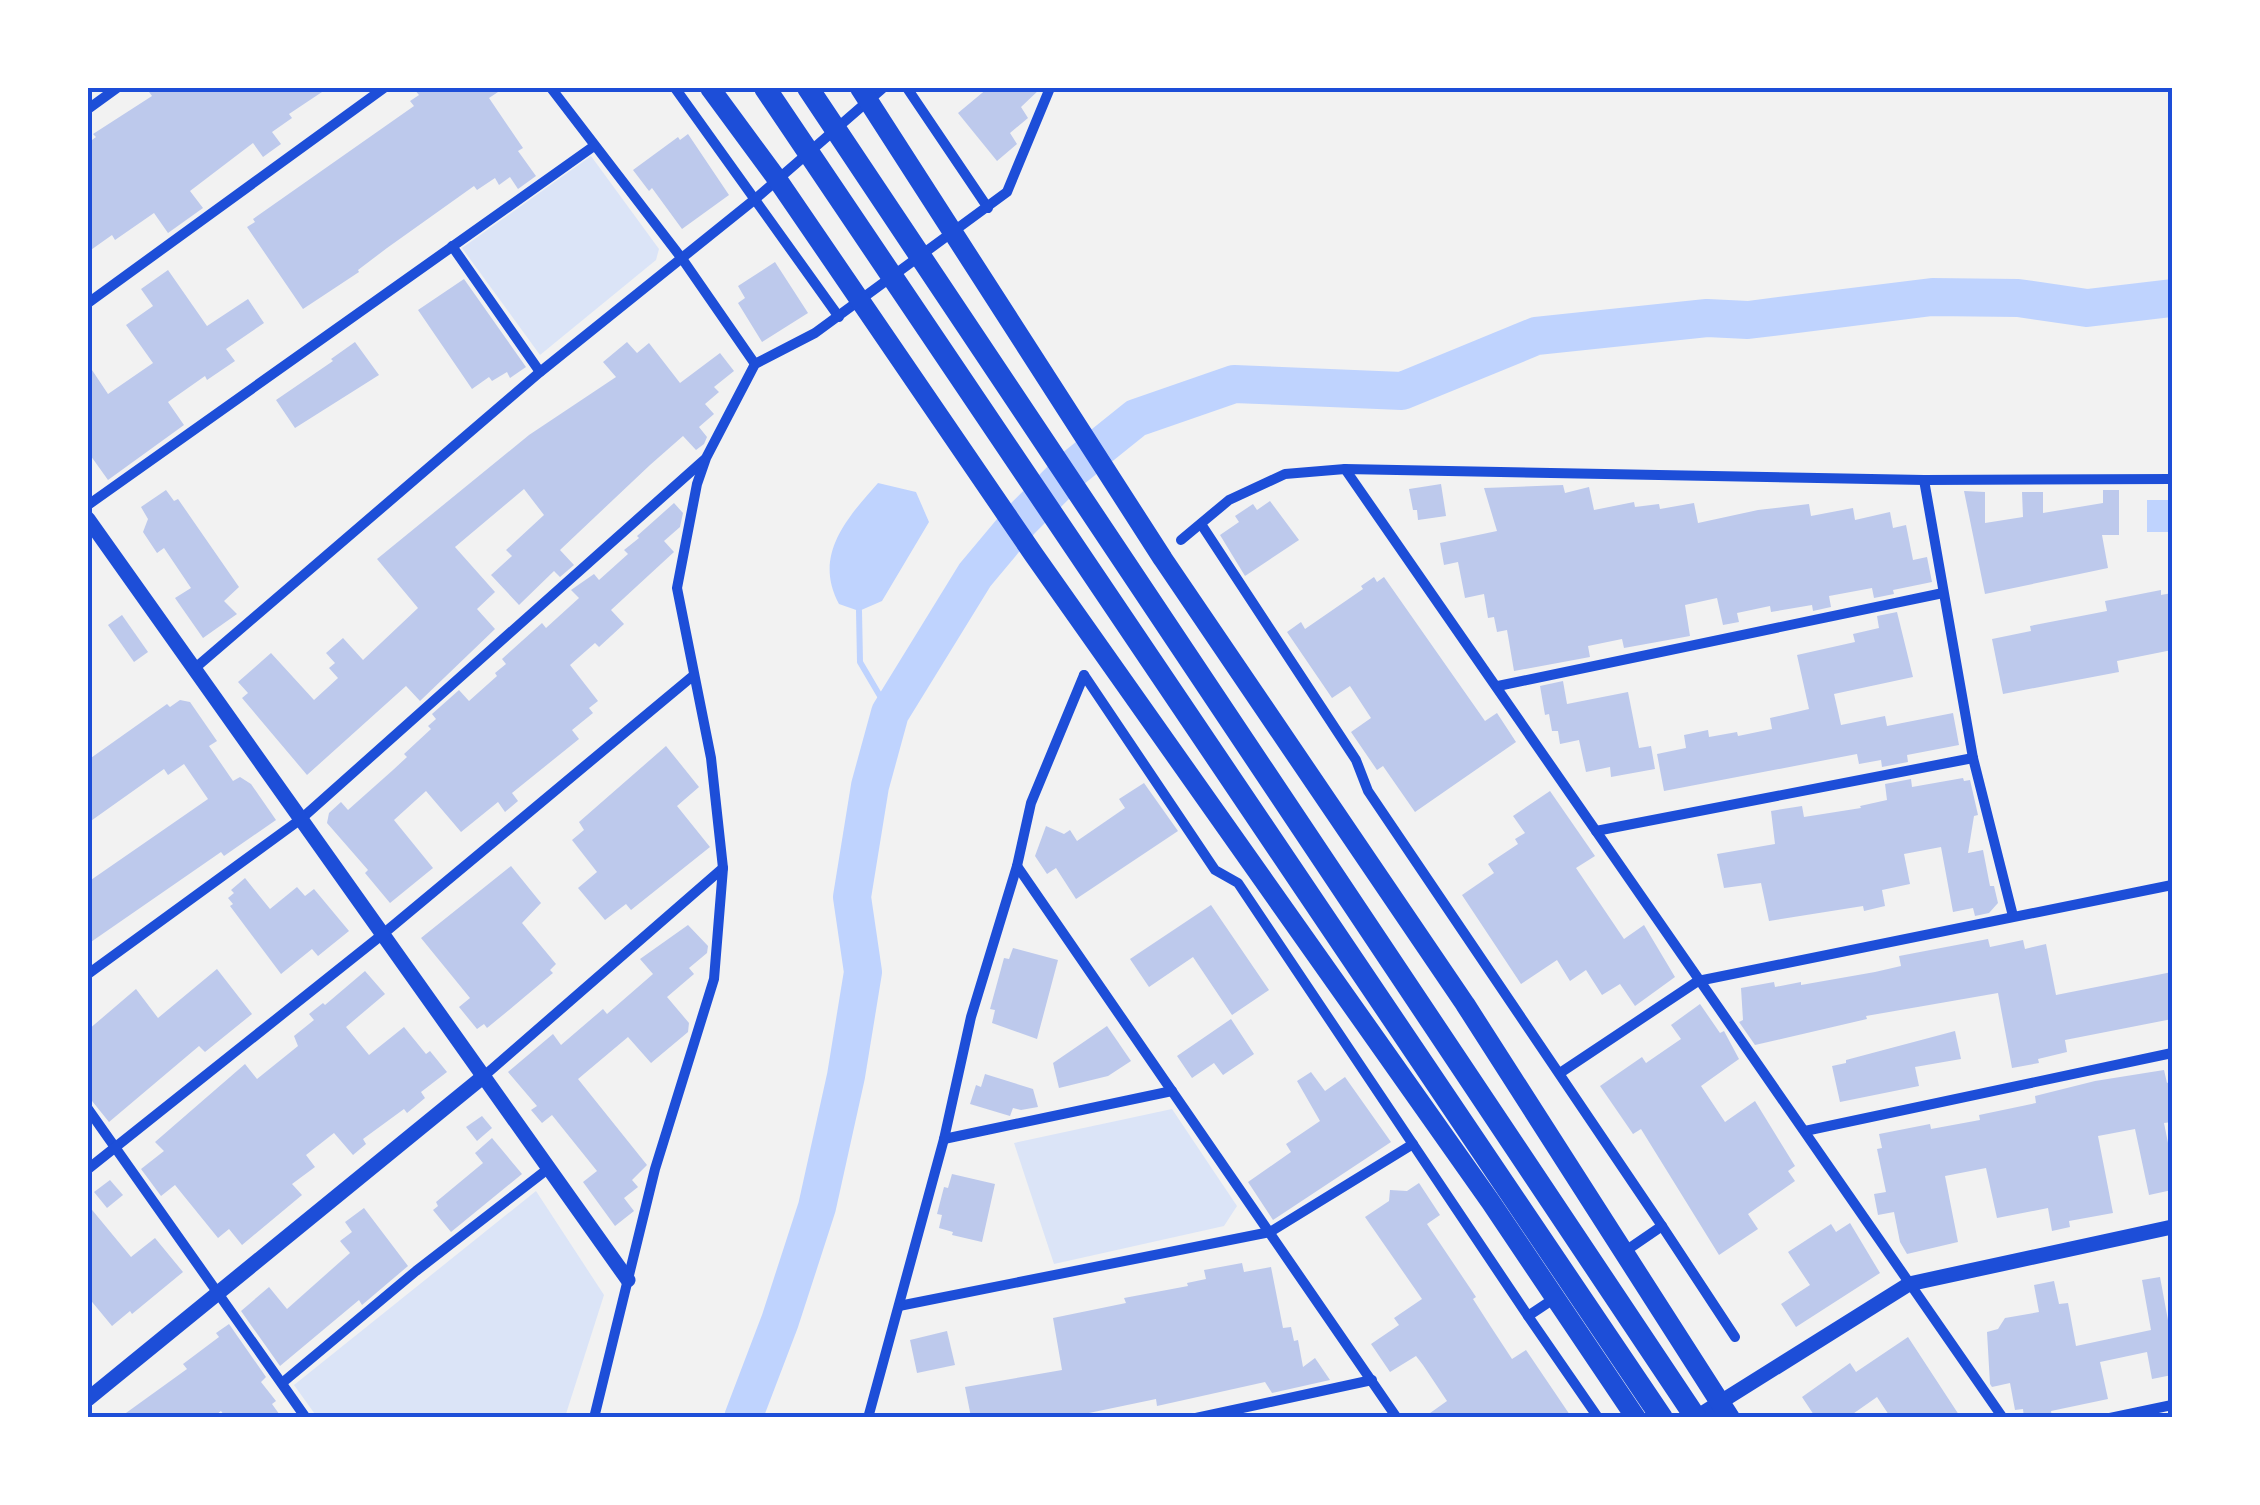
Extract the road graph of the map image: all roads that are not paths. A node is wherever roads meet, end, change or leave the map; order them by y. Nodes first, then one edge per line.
1 (116, 88) edge
2 (384, 88) edge
3 (551, 88) edge
4 (675, 88) edge
5 (710, 88) edge
6 (762, 88) edge
7 (808, 88) edge
8 (860, 88) edge
9 (883, 88) edge
10 (906, 88) edge
11 (1050, 88) edge
12 (88, 108) edge
13 (594, 146) junction
14 (754, 200) junction
15 (988, 208) junction
16 (452, 246) junction
17 (683, 260) junction
18 (88, 303) edge
19 (839, 316) junction
20 (755, 364) junction
21 (540, 372) junction
22 (706, 458) junction
23 (1345, 469) junction
24 (2172, 479) edge
25 (1924, 480) junction
26 (88, 504) edge
27 (88, 519) edge
28 (1201, 524) junction
29 (1181, 540) dead end
30 (1943, 593) junction
31 (194, 669) junction
32 (694, 675) junction
33 (1498, 686) junction
34 (1973, 758) junction
35 (301, 819) junction
36 (1596, 830) junction
37 (1017, 866) junction
38 (724, 868) junction
39 (2172, 885) edge
40 (2013, 916) junction
41 (383, 934) junction
42 (88, 974) edge
43 (1698, 981) junction
44 (2172, 1052) edge
45 (1560, 1073) junction
46 (484, 1076) junction
47 (1172, 1091) junction
48 (88, 1108) edge
49 (1805, 1130) junction
50 (944, 1139) junction
51 (1413, 1144) junction
52 (116, 1146) junction
53 (549, 1168) junction
54 (88, 1169) edge
55 (1662, 1226) junction
56 (2172, 1227) edge
57 (1270, 1232) junction
58 (1624, 1252) junction
59 (628, 1280) junction
60 (1909, 1284) junction
61 (217, 1291) junction
62 (1555, 1298) junction
63 (899, 1306) junction
64 (1528, 1316) junction
65 (1735, 1337) dead end
66 (1372, 1380) junction
67 (282, 1383) junction
68 (88, 1399) edge
69 (2172, 1405) edge
70 (1725, 1410) edge
71 (1597, 1416) edge
72 (306, 1418) edge
73 (594, 1418) edge
74 (868, 1418) edge
75 (1196, 1418) edge
76 (1397, 1418) edge
77 (1636, 1418) edge
78 (1662, 1418) edge
79 (1696, 1418) edge
80 (2002, 1418) edge
81 (2110, 1418) edge

1 - 12 street
2 - 18 street
3 - 13 street
4 - 14 street
5 - 62 highway
6 - 78 highway
7 - 79 highway
8 - 58 highway
9 - 14 street
10 - 15 street
11 - 15 street
13 - 16 street
13 - 17 street
14 - 17 street
14 - 19 street
15 - 19 street
16 - 21 street
16 - 26 street
17 - 20 street
17 - 21 street
19 - 20 street
20 - 22 street
21 - 31 street
22 - 32 street
22 - 35 street
23 - 25 street
23 - 28 street
23 - 33 street
24 - 25 street
25 - 30 street
27 - 31 street
28 - 29 street
28 - 45 street
30 - 33 street
30 - 34 street
31 - 35 street
32 - 38 street
32 - 41 street
33 - 36 street
34 - 36 street
34 - 40 street
35 - 41 street
35 - 42 street
36 - 43 street
37 - 47 street
37 - 50 street
37 - 51 street
38 - 46 street
38 - 59 street
39 - 40 street
40 - 43 street
41 - 46 street
41 - 52 street
43 - 45 street
43 - 49 street
44 - 49 street
45 - 55 street
46 - 53 street
46 - 61 street
47 - 50 street
47 - 57 street
48 - 52 street
49 - 60 street
50 - 63 street
51 - 57 street
51 - 64 street
52 - 54 street
52 - 61 street
53 - 59 street
53 - 67 street
55 - 58 street
55 - 65 street
56 - 60 street
57 - 63 street
57 - 66 street
58 - 70 highway
59 - 73 street
60 - 70 street
60 - 80 street
61 - 67 street
61 - 68 street
62 - 64 street
62 - 77 highway
63 - 74 street
64 - 71 street
66 - 75 street
66 - 76 street
67 - 72 street
69 - 81 street
70 - 79 street

